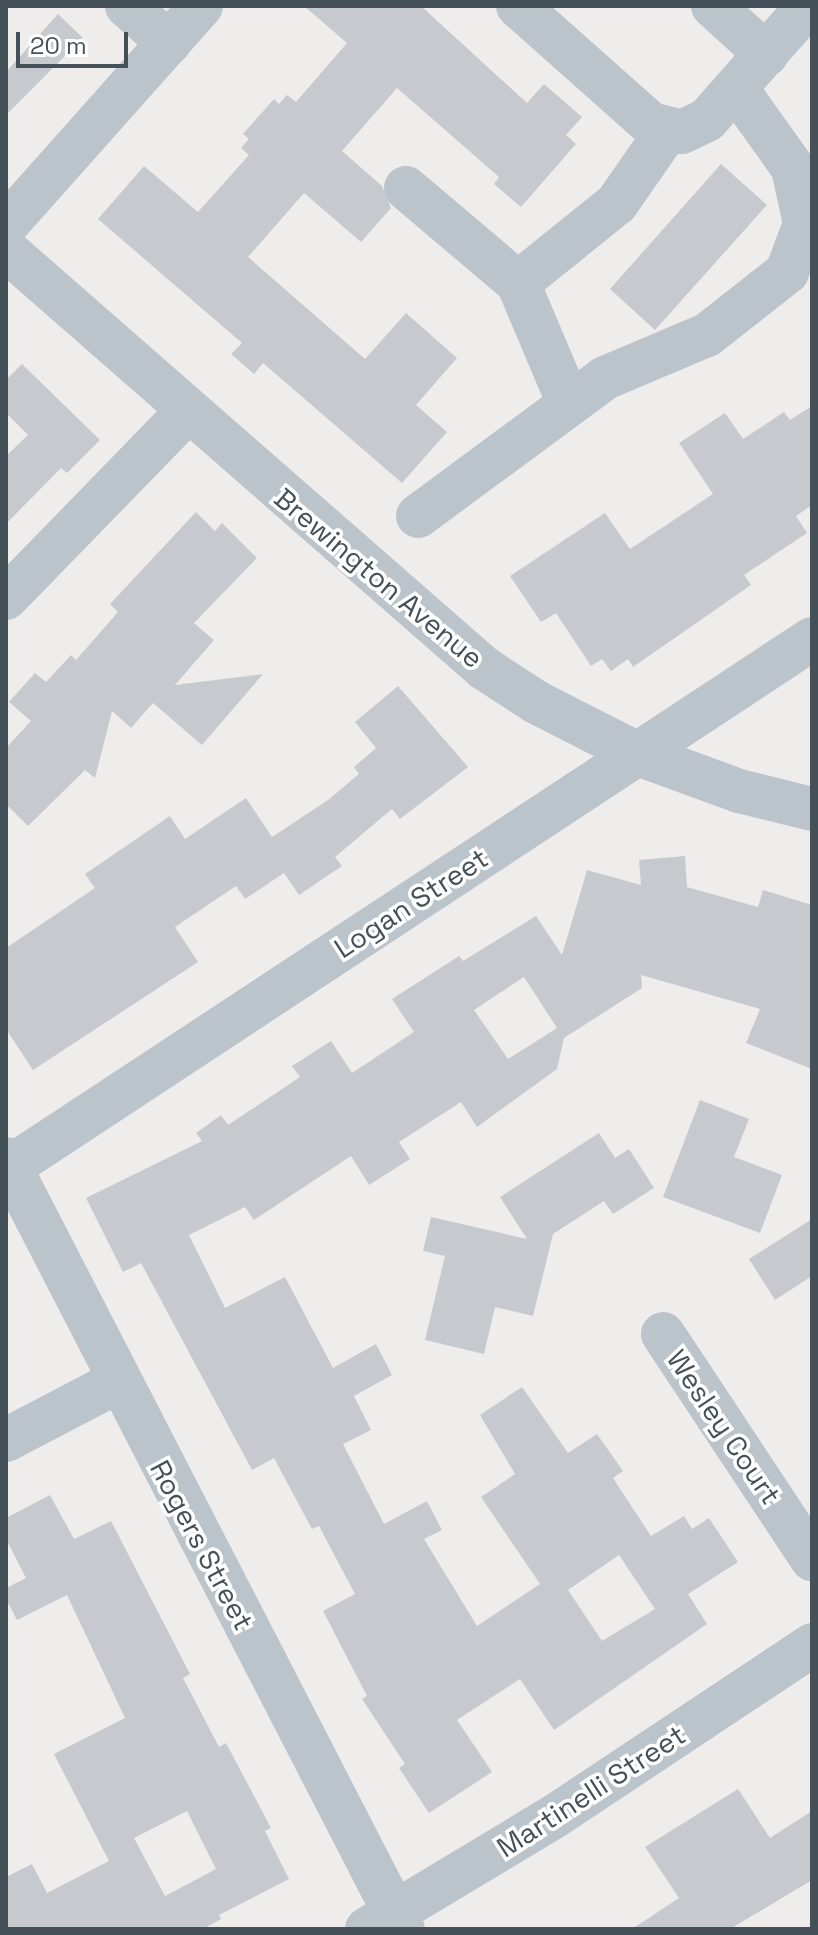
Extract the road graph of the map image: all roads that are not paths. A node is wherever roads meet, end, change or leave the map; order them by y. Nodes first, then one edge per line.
1 (127, 6) edge
2 (201, 6) edge
3 (518, 6) edge
4 (713, 6) edge
5 (808, 6) edge
6 (169, 43) junction
7 (766, 54) junction
8 (736, 88) junction
9 (667, 131) junction
10 (406, 188) dead end
11 (6, 225) edge
12 (6, 250) edge
13 (518, 283) junction
14 (569, 404) junction
15 (187, 412) junction
16 (418, 516) dead end
17 (6, 598) edge
18 (812, 639) edge
19 (638, 754) junction
20 (812, 809) edge
21 (8, 1163) edge
22 (663, 1334) dead end
23 (117, 1382) junction
24 (6, 1440) edge
25 (812, 1559) edge
26 (812, 1645) edge
27 (389, 1924) edge

1 - 6 street
2 - 6 street
3 - 9 street
4 - 7 street
5 - 7 street
6 - 11 street
7 - 8 street
8 - 9 street
8 - 14 street
9 - 13 street
10 - 13 street
12 - 15 street, Brewington Avenue
13 - 14 street
14 - 16 street
15 - 17 street
15 - 19 street, Brewington Avenue
18 - 19 street, Logan Street
19 - 20 street, Brewington Avenue
19 - 21 street, Logan Street
21 - 23 street, Rogers Street
22 - 25 street, Wesley Court
23 - 24 street
23 - 27 street, Rogers Street
26 - 27 street, Martinelli Street

